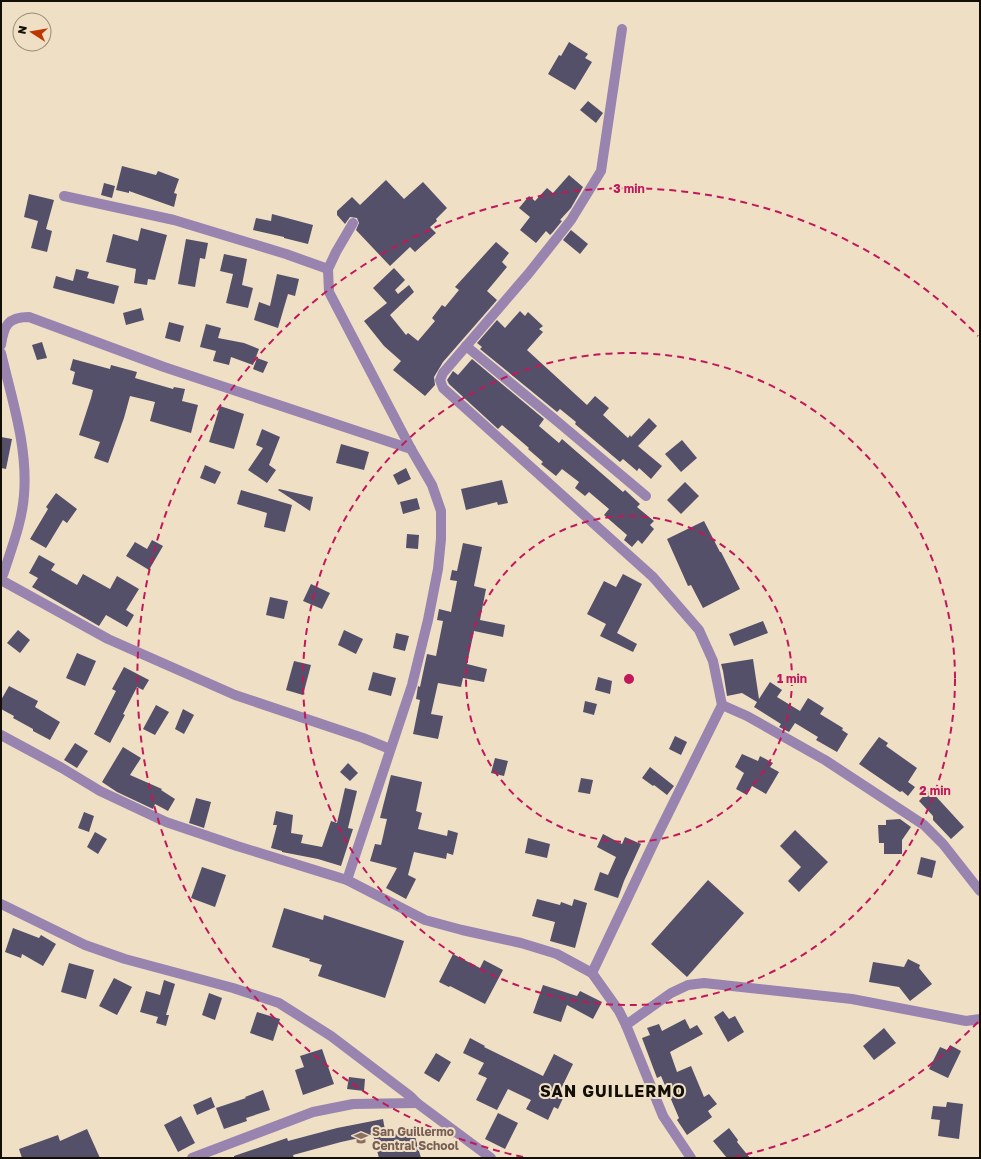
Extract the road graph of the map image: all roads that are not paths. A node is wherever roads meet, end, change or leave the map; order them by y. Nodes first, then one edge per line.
1 (622, 29) dead end
2 (64, 196) dead end
3 (353, 223) dead end
4 (328, 269) junction
5 (1, 345) edge
6 (466, 346) junction
7 (1, 353) edge
8 (411, 449) junction
9 (646, 496) dead end
10 (1, 579) edge
11 (722, 705) junction
12 (1, 735) edge
13 (390, 750) junction
14 (347, 880) junction
15 (980, 891) edge
16 (1, 904) edge
17 (592, 973) junction
18 (980, 1019) edge
19 (626, 1026) junction
20 (417, 1103) junction
21 (192, 1158) edge
22 (491, 1158) edge
23 (691, 1158) edge

1 - 6 street
2 - 4 street
3 - 4 street
4 - 8 street
5 - 8 street
6 - 9 street
6 - 11 street
7 - 10 street
8 - 13 street
10 - 13 street
11 - 15 street
11 - 17 street
12 - 14 street
13 - 14 street
14 - 17 street
16 - 20 street
17 - 19 street
18 - 19 street
19 - 23 street
20 - 21 street
20 - 22 street

